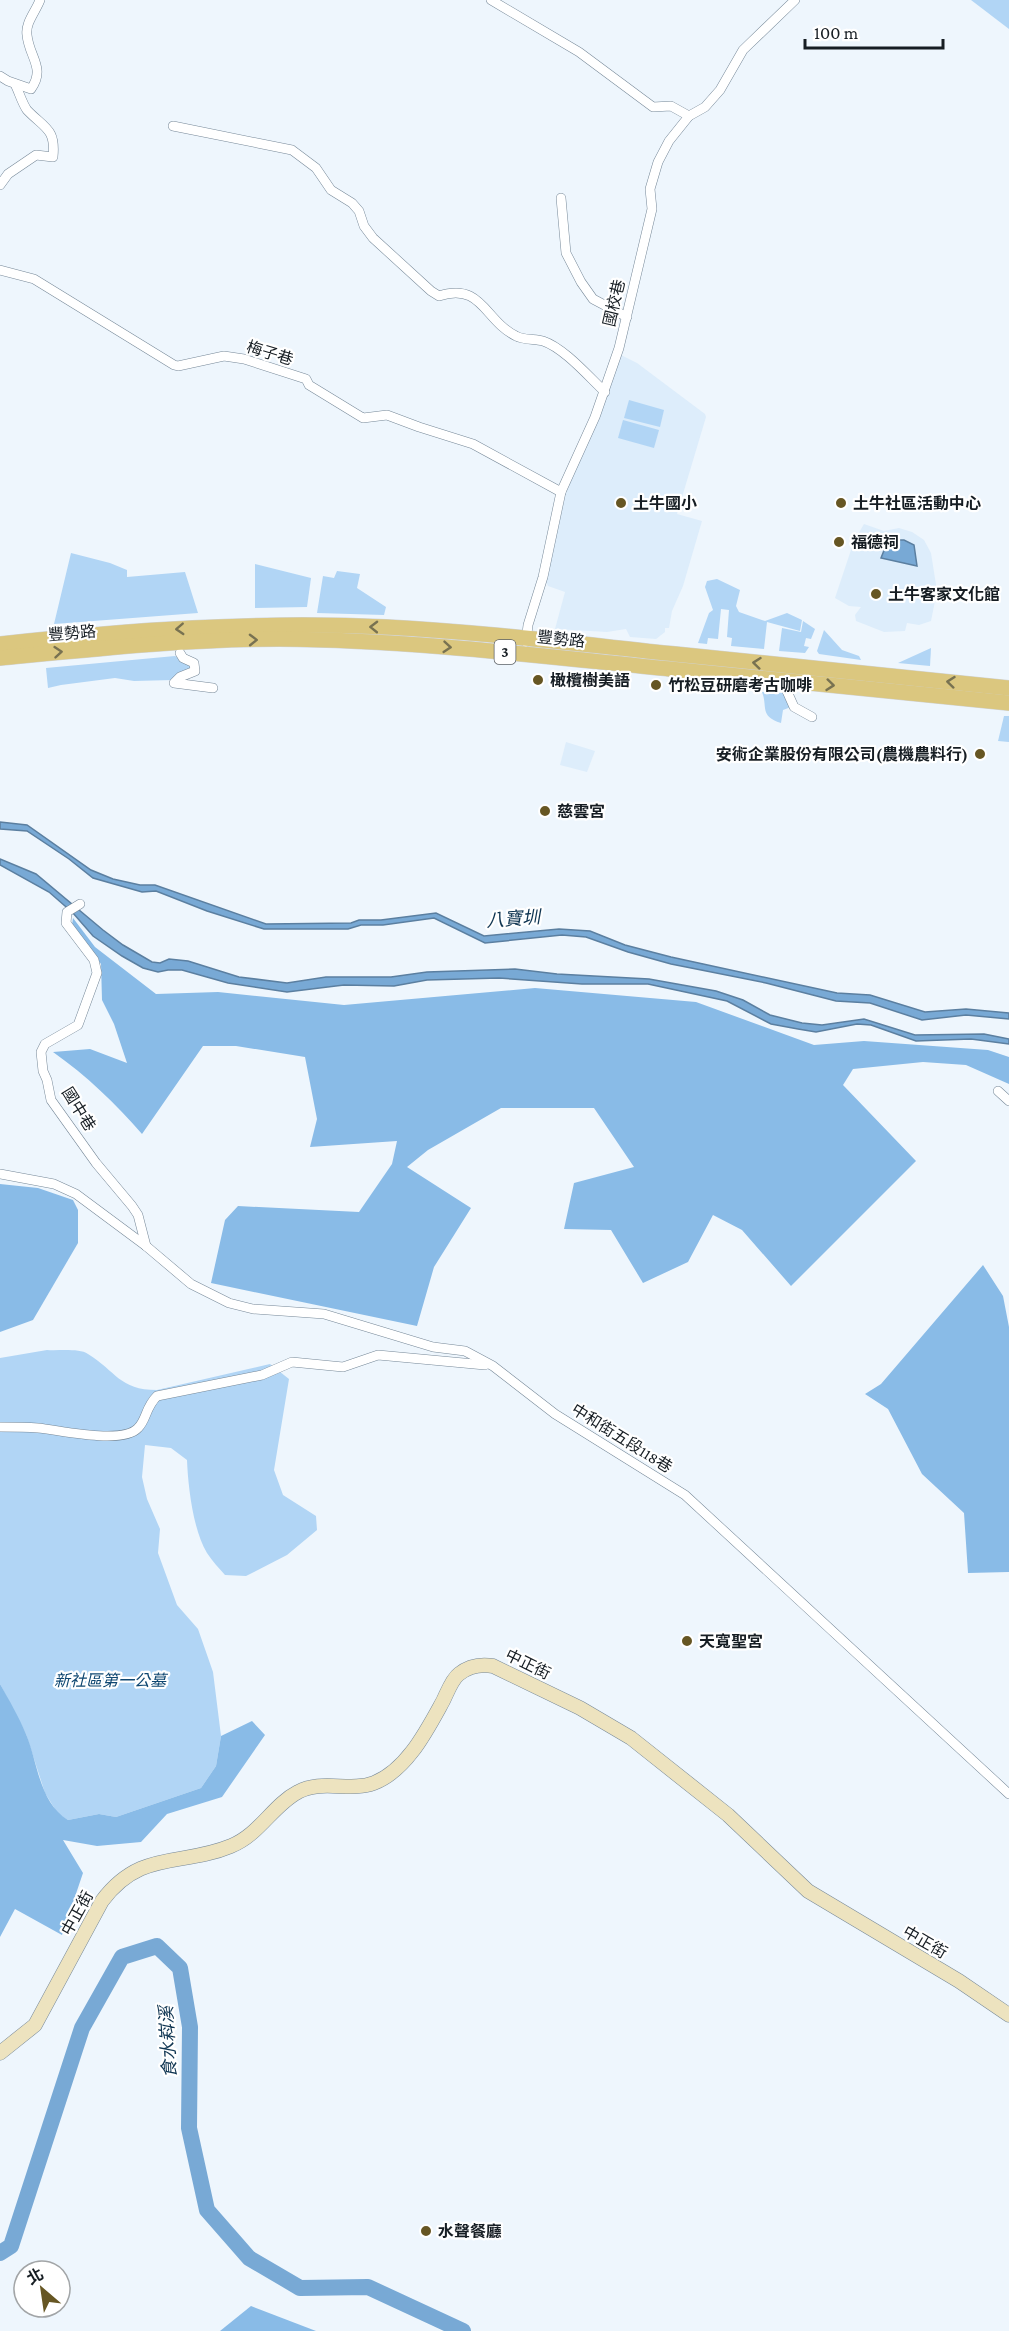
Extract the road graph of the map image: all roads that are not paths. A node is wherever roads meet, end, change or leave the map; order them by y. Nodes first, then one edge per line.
1 (40, 0) edge
2 (491, 0) edge
3 (795, 0) edge
4 (0, 76) edge
5 (15, 84) junction
6 (689, 116) junction
7 (173, 126) dead end
8 (0, 185) edge
9 (561, 198) dead end
10 (0, 270) edge
11 (627, 317) junction
12 (605, 392) junction
13 (561, 492) junction
14 (0, 644) edge
15 (526, 646) junction
16 (180, 653) dead end
17 (660, 653) junction
18 (0, 658) edge
19 (663, 669) junction
20 (782, 680) junction
21 (213, 688) dead end
22 (1009, 688) edge
23 (1009, 703) edge
24 (812, 717) dead end
25 (80, 904) dead end
26 (998, 1091) dead end
27 (1009, 1101) edge
28 (0, 1174) edge
29 (146, 1245) junction
30 (493, 1366) junction
31 (0, 1427) edge
32 (1009, 1794) edge
33 (1009, 2015) edge
34 (0, 2053) edge

1 - 5 street
2 - 6 street
3 - 6 street, 國校巷
4 - 5 street
5 - 8 street
6 - 11 street, 國校巷
7 - 12 street
9 - 11 street
10 - 13 street, 梅子巷
11 - 12 street, 國校巷
12 - 13 street, 國校巷
13 - 15 street, 國校巷
15 -> 14 main road, 豐勢路 / 3
15 - 17 main road, 豐勢路 / 3
18 -> 15 main road, 豐勢路 / 3
15 - 19 main road, 豐勢路 / 3
16 - 21 street
17 - 19 street
22 -> 17 main road, 豐勢路 / 3
19 - 20 main road, 豐勢路 / 3
20 -> 23 main road, 豐勢路 / 3
20 - 24 street
25 - 29 street, 國中巷
26 - 27 street
28 - 29 street, 中和街五段118巷
29 - 30 street, 中和街五段118巷
30 - 31 street
30 - 32 street, 中和街五段118巷
33 - 34 street, 中正街

